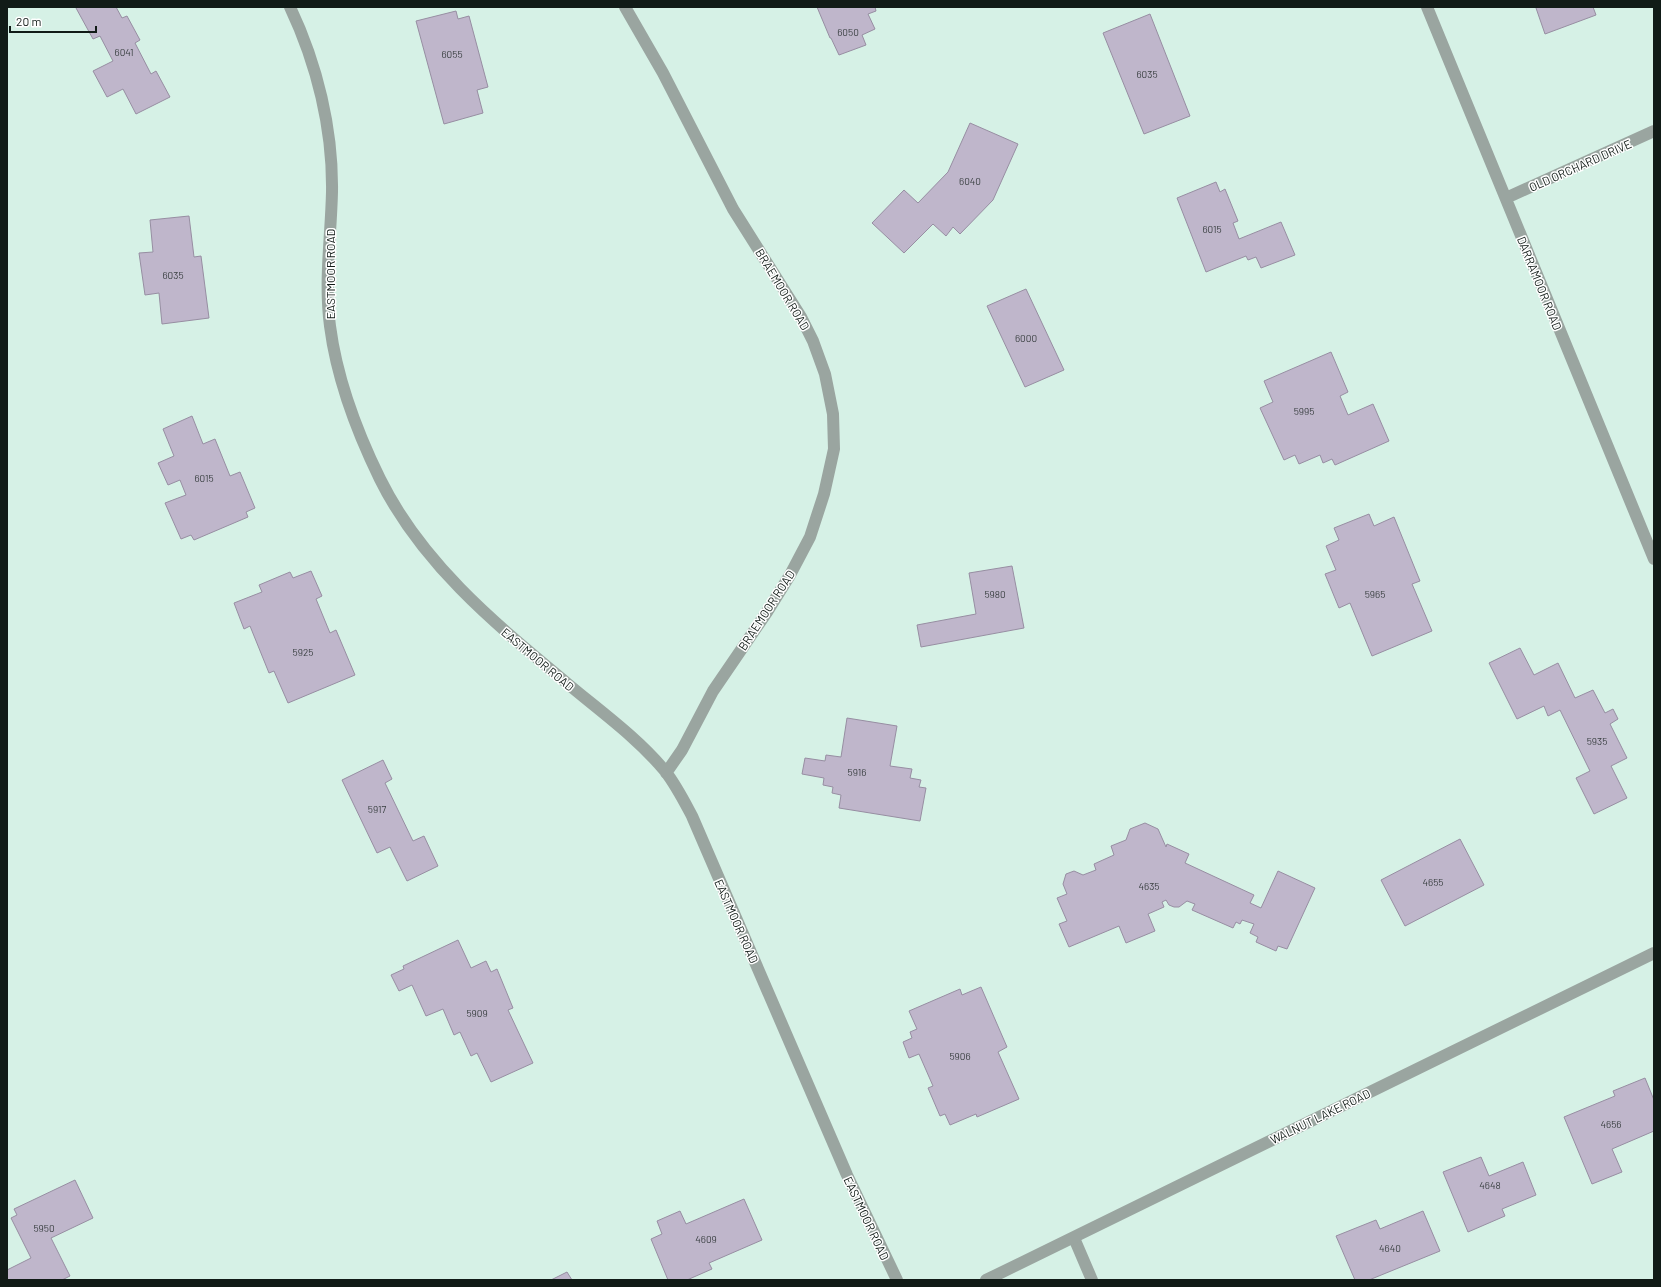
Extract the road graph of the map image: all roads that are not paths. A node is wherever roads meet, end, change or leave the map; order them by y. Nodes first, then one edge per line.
1 (290, 7) edge
2 (625, 7) edge
3 (1427, 7) edge
4 (1654, 131) edge
5 (1506, 198) junction
6 (1654, 559) edge
7 (666, 772) junction
8 (1654, 953) edge
9 (1074, 1238) junction
10 (896, 1280) edge
11 (986, 1280) edge
12 (1092, 1280) edge

1 - 7 street, EASTMOOR ROAD
2 - 7 street, BRAEMOOR ROAD
3 - 5 street, DARRAMOOR ROAD
4 - 5 street, OLD ORCHARD DRIVE
5 - 6 street, DARRAMOOR ROAD
7 - 10 street, EASTMOOR ROAD
8 - 9 street, WALNUT LAKE ROAD
9 - 11 street, WALNUT LAKE ROAD
9 - 12 street

